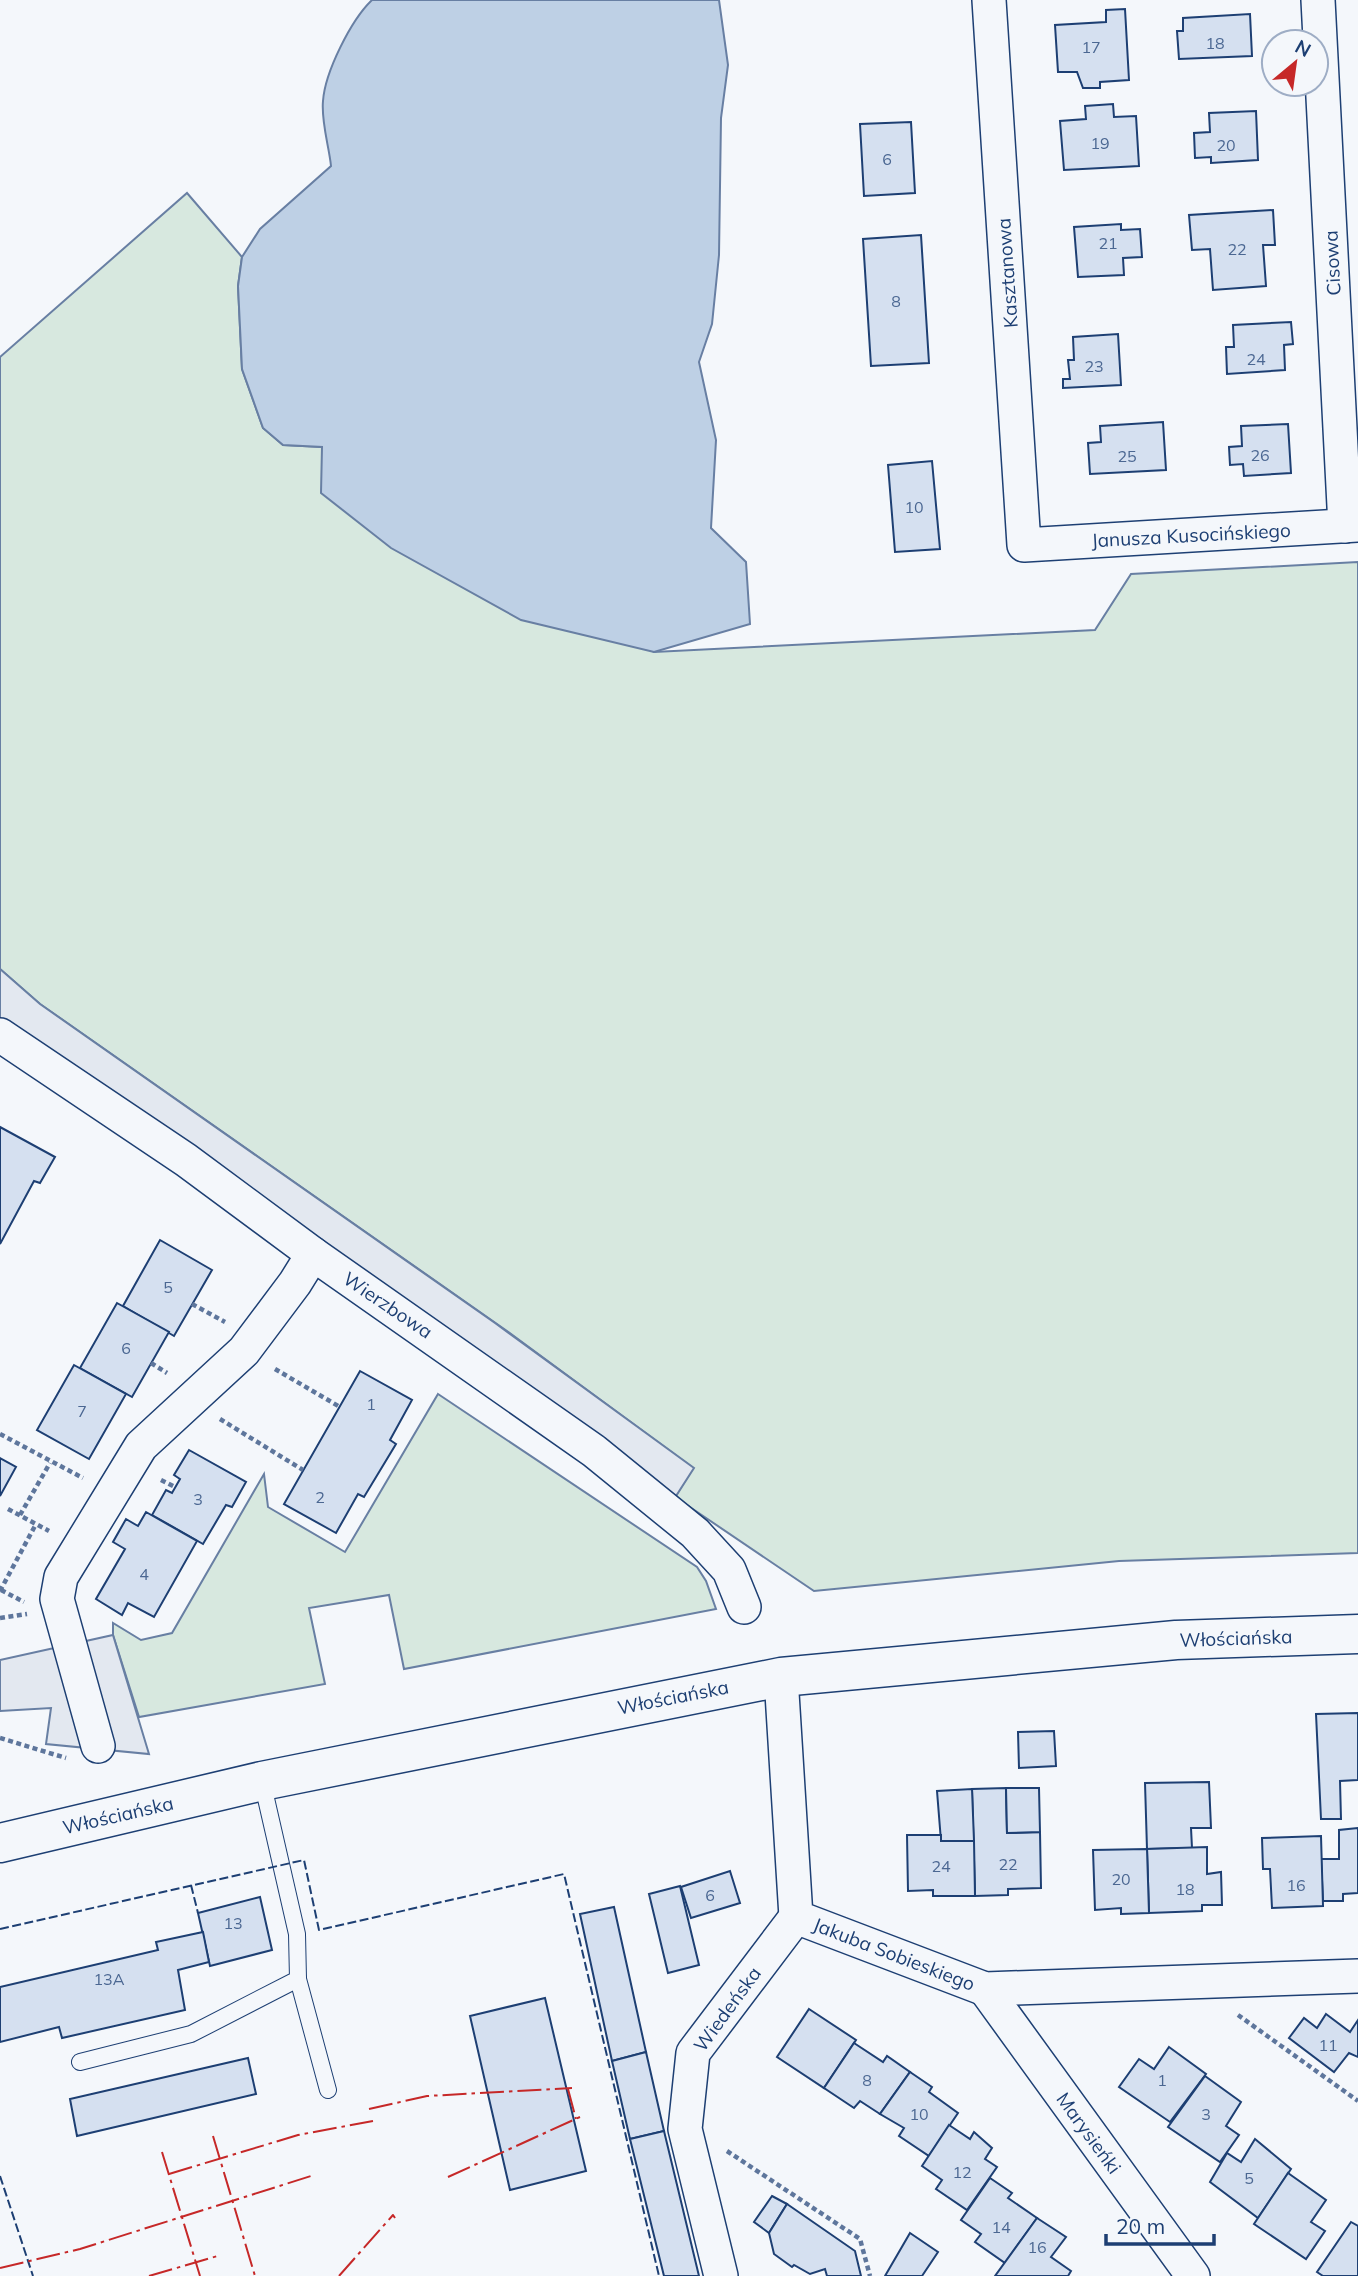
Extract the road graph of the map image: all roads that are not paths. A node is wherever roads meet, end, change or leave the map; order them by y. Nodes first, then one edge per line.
1 (989, 0) edge
2 (1318, 0) edge
3 (1351, 526) edge
4 (1024, 545) joint
5 (0, 1035) edge
6 (313, 1254) junction
7 (744, 1607) dead end
8 (1358, 1633) edge
9 (781, 1677) junction
10 (84, 1752) road end
11 (262, 1781) junction
12 (0, 1843) edge
13 (796, 1917) junction
14 (1358, 1976) edge
15 (299, 1979) junction
16 (985, 1989) junction
17 (80, 2062) dead end
18 (328, 2090) dead end
19 (721, 2276) edge
20 (1194, 2276) edge

1 - 4 street, Kasztanowa
2 - 3 street, Cisowa
3 - 4 street, Janusza Kusocińskiego
5 - 6 street, Wierzbowa
6 - 7 street, Wierzbowa
6 - 10 street
8 - 9 main road, Włościańska
9 - 11 main road, Włościańska
9 - 13 street, Jakuba Sobieskiego
11 - 12 main road, Włościańska
11 - 15 lane
13 - 16 street, Jakuba Sobieskiego
13 - 19 street, Wiedeńska
14 - 16 street, Jakuba Sobieskiego
15 - 17 lane
15 - 18 lane
16 - 20 street, Marysieńki

